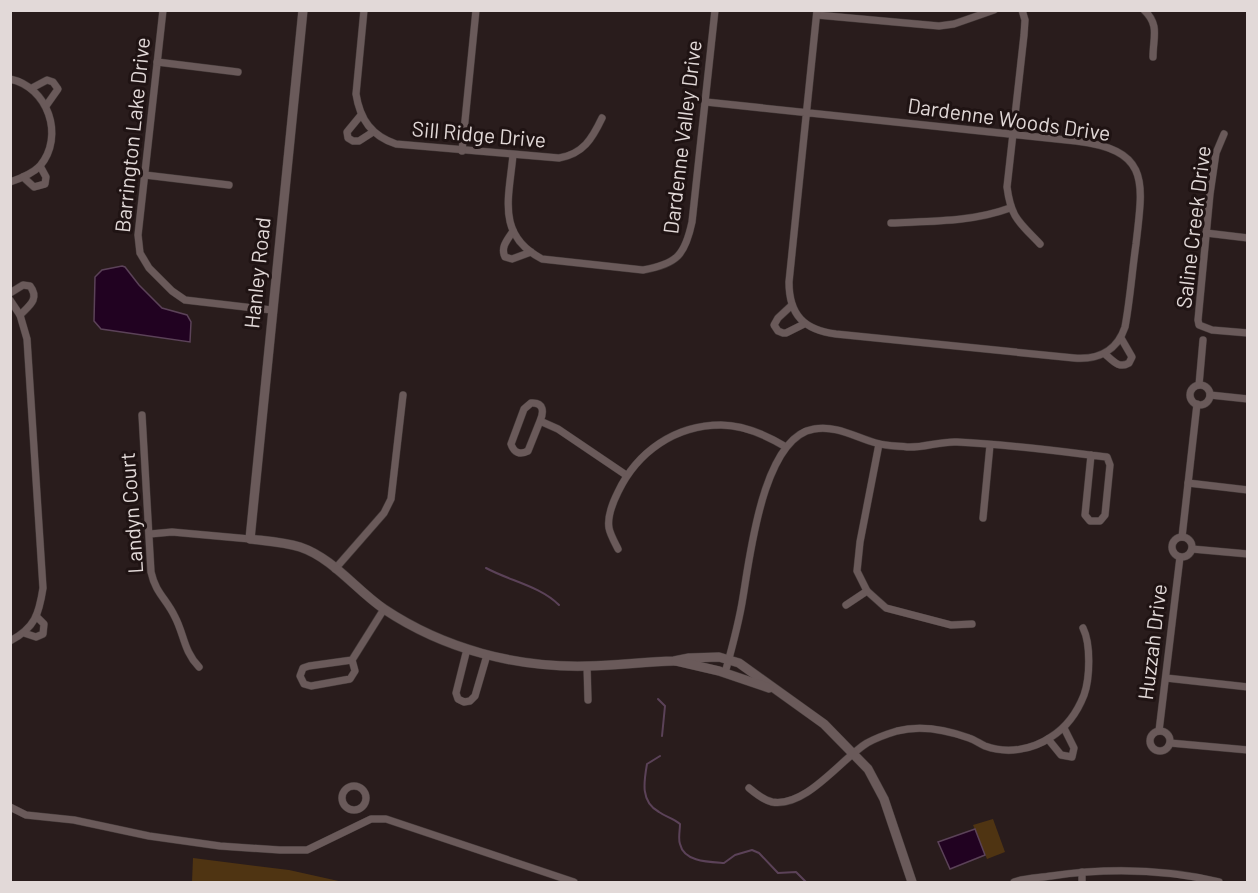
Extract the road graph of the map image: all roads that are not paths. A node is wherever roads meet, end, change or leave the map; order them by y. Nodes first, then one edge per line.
1 (163, 10) edge
2 (303, 10) edge
3 (364, 10) edge
4 (476, 10) edge
5 (715, 10) edge
6 (994, 10) edge
7 (1022, 10) edge
8 (1144, 10) edge
9 (817, 13) edge
10 (1153, 57) dead end
11 (157, 62) junction
12 (238, 72) dead end
13 (10, 79) edge
14 (32, 88) junction
15 (706, 102) junction
16 (46, 106) junction
17 (807, 112) junction
18 (361, 115) junction
19 (602, 118) dead end
20 (373, 132) junction
21 (1013, 134) junction
22 (1224, 134) dead end
23 (462, 151) junction
24 (513, 155) junction
25 (40, 166) junction
26 (144, 175) junction
27 (23, 177) junction
28 (10, 182) edge
29 (230, 185) dead end
30 (1010, 208) junction
31 (891, 223) dead end
32 (513, 231) junction
33 (1206, 233) junction
34 (1248, 238) edge
35 (1040, 244) dead end
36 (531, 252) junction
37 (10, 293) edge
38 (10, 300) edge
39 (792, 305) junction
40 (272, 310) junction
41 (20, 315) junction
42 (804, 324) junction
43 (1248, 333) edge
44 (1121, 339) junction
45 (1203, 340) dead end
46 (1105, 354) junction
47 (1199, 385) junction
48 (403, 395) dead end
49 (1210, 395) junction
50 (1248, 399) edge
51 (1197, 404) junction
52 (142, 415) dead end
53 (540, 421) junction
54 (879, 444) junction
55 (990, 445) junction
56 (786, 447) junction
57 (1091, 455) junction
58 (626, 475) junction
59 (1188, 483) junction
60 (1248, 490) edge
61 (983, 518) dead end
62 (150, 534) junction
63 (1182, 537) junction
64 (250, 539) junction
65 (618, 549) dead end
66 (1192, 549) junction
67 (1248, 554) edge
68 (1180, 557) junction
69 (335, 569) junction
70 (867, 591) junction
71 (846, 605) dead end
72 (384, 609) junction
73 (37, 617) junction
74 (972, 624) dead end
75 (1083, 628) dead end
76 (24, 633) junction
77 (10, 640) edge
78 (467, 650) junction
79 (487, 655) junction
80 (352, 660) junction
81 (729, 660) junction
82 (674, 661) junction
83 (587, 666) junction
84 (199, 667) dead end
85 (725, 673) junction
86 (1166, 678) junction
87 (1248, 687) edge
88 (774, 689) junction
89 (588, 700) dead end
90 (1064, 728) junction
91 (1160, 731) junction
92 (1048, 740) junction
93 (1170, 743) junction
94 (1248, 750) edge
95 (853, 755) junction
96 (749, 788) dead end
97 (10, 807) edge
98 (358, 809) dead end
99 (362, 822) junction
100 (908, 868) junction
101 (1082, 872) junction
102 (1177, 878) edge
103 (1206, 881) edge
104 (574, 882) edge
105 (905, 882) edge
106 (912, 882) edge
107 (1014, 882) edge
108 (1082, 882) edge
109 (1219, 882) edge

1 - 11 street, Barrington Lake Drive
2 - 40 street, Hanley Road
3 - 18 street
4 - 23 street
5 - 15 street, Dardenne Valley Drive
6 - 9 street
7 - 21 street
8 - 10 street
9 - 17 street
11 - 12 street
11 - 26 street, Barrington Lake Drive
13 - 14 street
14 - 16 street
14 - 16 street
15 - 17 street, Dardenne Woods Drive
15 - 36 street, Dardenne Valley Drive
16 - 25 street
17 - 21 street, Dardenne Woods Drive
17 - 39 street
18 - 20 street
18 - 20 street
19 - 24 street, Sill Ridge Drive
20 - 23 street, Sill Ridge Drive
21 - 30 street
21 - 44 street, Dardenne Woods Drive
22 - 33 street, Saline Creek Drive
23 - 24 street, Sill Ridge Drive
24 - 32 street, Dardenne Valley Drive
25 - 27 street
25 - 27 street
26 - 29 street
26 - 40 street, Barrington Lake Drive
27 - 28 street
30 - 31 street
30 - 35 street
32 - 36 street
32 - 36 street, Dardenne Valley Drive
33 - 34 street
33 - 43 street, Saline Creek Drive
37 - 41 street
38 - 41 street
39 - 42 street
39 - 42 street, Dardenne Woods Drive
40 - 64 street, Hanley Road
41 - 73 street
42 - 46 street, Dardenne Woods Drive
44 - 46 street
44 - 46 street, Dardenne Woods Drive
45 - 47 street, Huzzah Drive
47 - 49 street
47 - 51 street, Huzzah Drive
48 - 69 street
49 - 50 street
49 - 51 street
51 - 59 street, Huzzah Drive
52 - 62 street, Landyn Court
53 - 53 street
53 - 58 street
54 - 55 street
54 - 56 street
54 - 70 street
55 - 57 street
55 - 61 street
56 - 58 street
56 - 81 street
57 - 57 street
58 - 65 street
59 - 60 street
59 - 63 street, Huzzah Drive
62 - 64 street
62 - 84 street, Landyn Court
63 - 66 street
63 - 68 street, Huzzah Drive
64 - 69 street
66 - 67 street
66 - 68 street, Huzzah Drive
68 - 86 street, Huzzah Drive
69 - 72 street
70 - 71 street
70 - 74 street
72 - 78 street
72 - 80 street
73 - 76 street
73 - 76 street
75 - 90 street
76 - 77 street
78 - 79 street
78 - 79 street
79 - 83 street
80 - 80 street
81 - 82 street
81 - 85 street
81 - 88 street
82 - 83 street
82 - 85 street
83 - 89 street
85 - 88 street
86 - 87 street
86 - 91 street, Huzzah Drive
88 - 95 street
90 - 92 street
90 - 92 street
91 - 93 street
91 - 93 street
92 - 95 street
93 - 94 street
95 - 96 street
95 - 100 street
97 - 99 street
98 - 99 street
99 - 104 street
100 - 105 street
100 - 106 street
101 - 102 street
101 - 107 street
101 - 108 street
102 - 103 street
103 - 109 street

